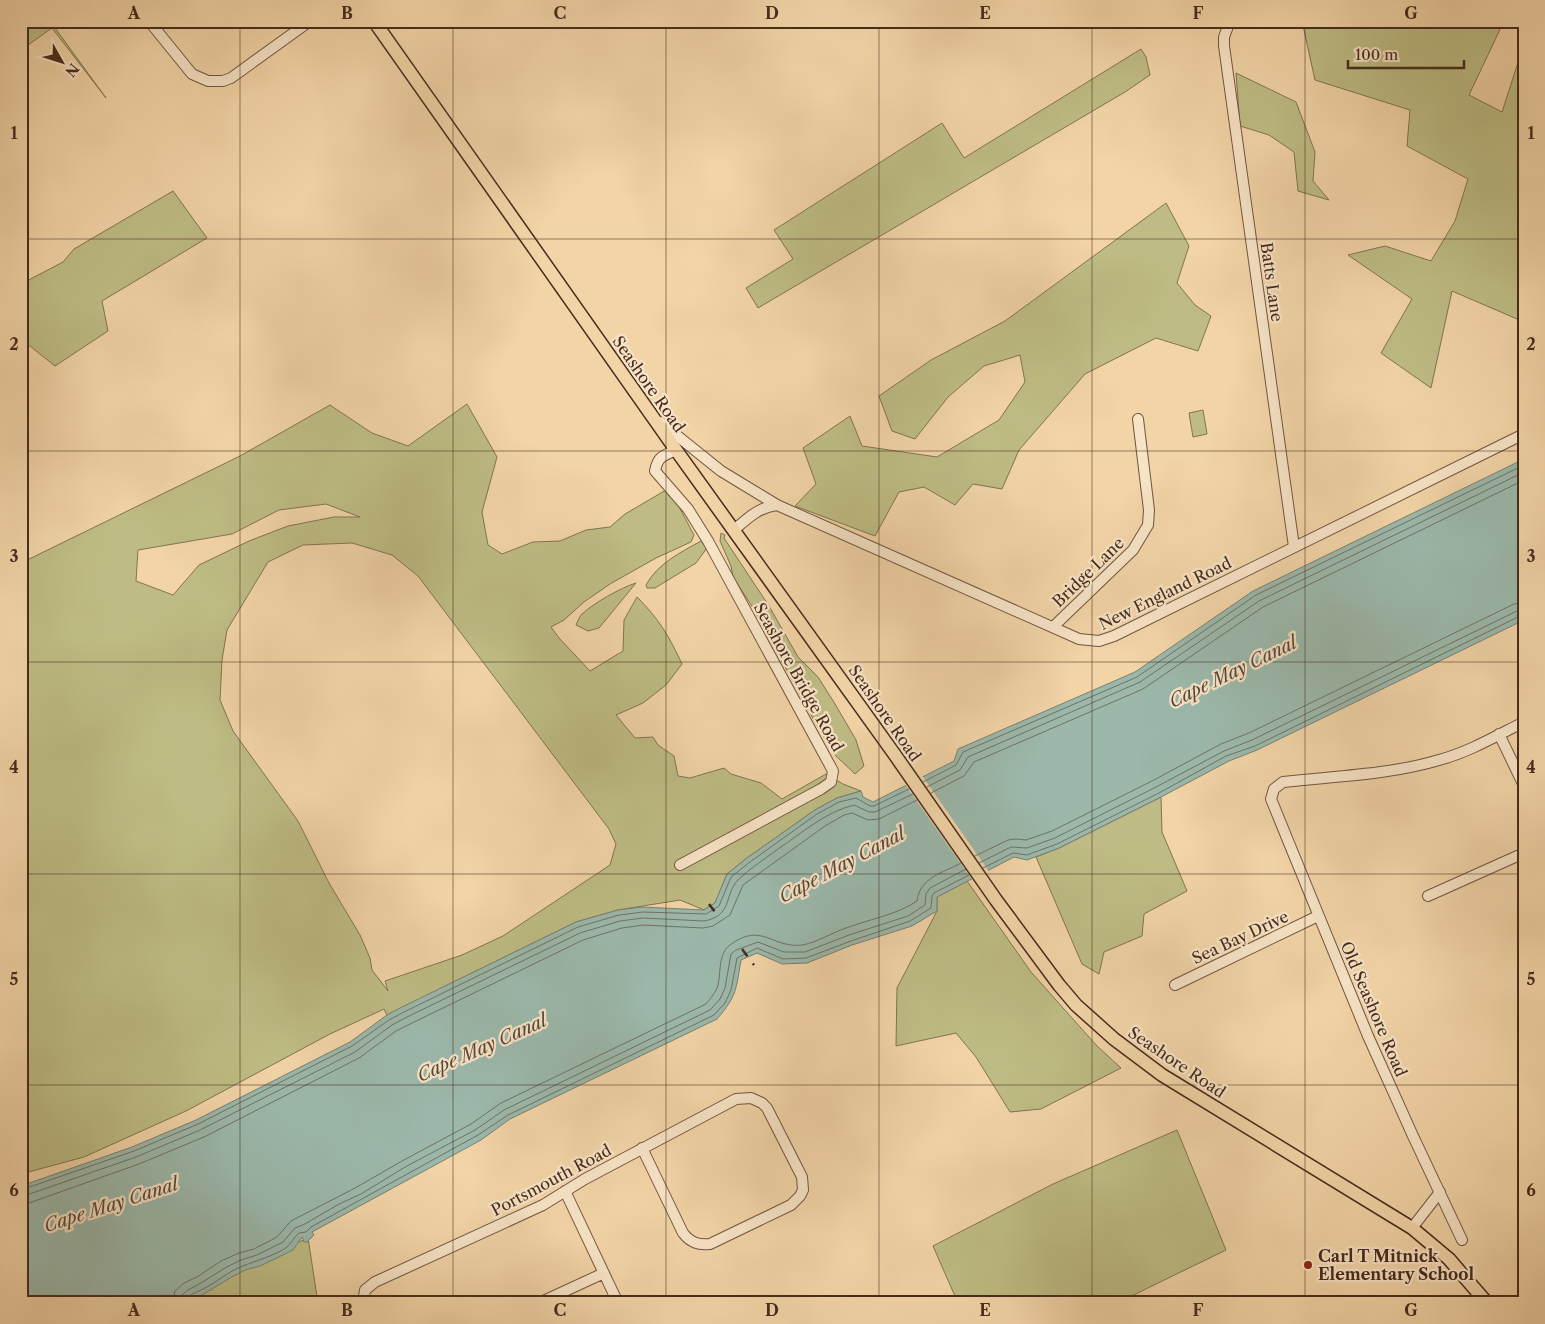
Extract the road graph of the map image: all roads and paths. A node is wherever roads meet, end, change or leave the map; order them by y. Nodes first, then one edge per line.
1 (149, 21) edge
2 (310, 21) edge
3 (374, 21) edge
4 (1230, 21) edge
5 (654, 418) junction
6 (1138, 419) dead end
7 (1524, 434) edge
8 (676, 450) junction
9 (778, 505) junction
10 (734, 530) junction
11 (1294, 547) junction
12 (1053, 627) junction
13 (1524, 722) edge
14 (1499, 734) junction
15 (1524, 786) edge
16 (1524, 853) edge
17 (680, 865) dead end
18 (1428, 896) dead end
19 (1318, 916) junction
20 (1175, 985) dead end
21 (642, 1148) junction
22 (565, 1192) junction
23 (1440, 1192) junction
24 (1412, 1228) junction
25 (1462, 1240) dead end
26 (604, 1273) junction
27 (363, 1303) edge
28 (539, 1303) edge
29 (618, 1303) edge
30 (1487, 1303) edge

1 - 2 street
3 - 5 main road, Seashore Road
4 - 11 street, Batts Lane
5 - 8 main road, Seashore Road
5 - 9 street, New England Road
6 - 12 street, Bridge Lane
7 - 11 street, New England Road
8 - 10 main road, Seashore Road
8 - 17 street, Seashore Bridge Road
9 - 10 street
9 - 12 street, New England Road
10 - 24 main road, Seashore Road
11 - 12 street, New England Road
13 - 14 street
14 - 15 street
14 - 19 street, Old Seashore Road
16 - 18 street
19 - 20 street, Sea Bay Drive
19 - 23 street, Old Seashore Road
21 - 21 street, Portsmouth Road
21 - 22 street, Portsmouth Road
22 - 26 street
22 - 27 street, Portsmouth Road
23 - 24 street
23 - 25 street, Old Seashore Road
24 - 30 main road, Seashore Road
26 - 28 street
26 - 29 street

